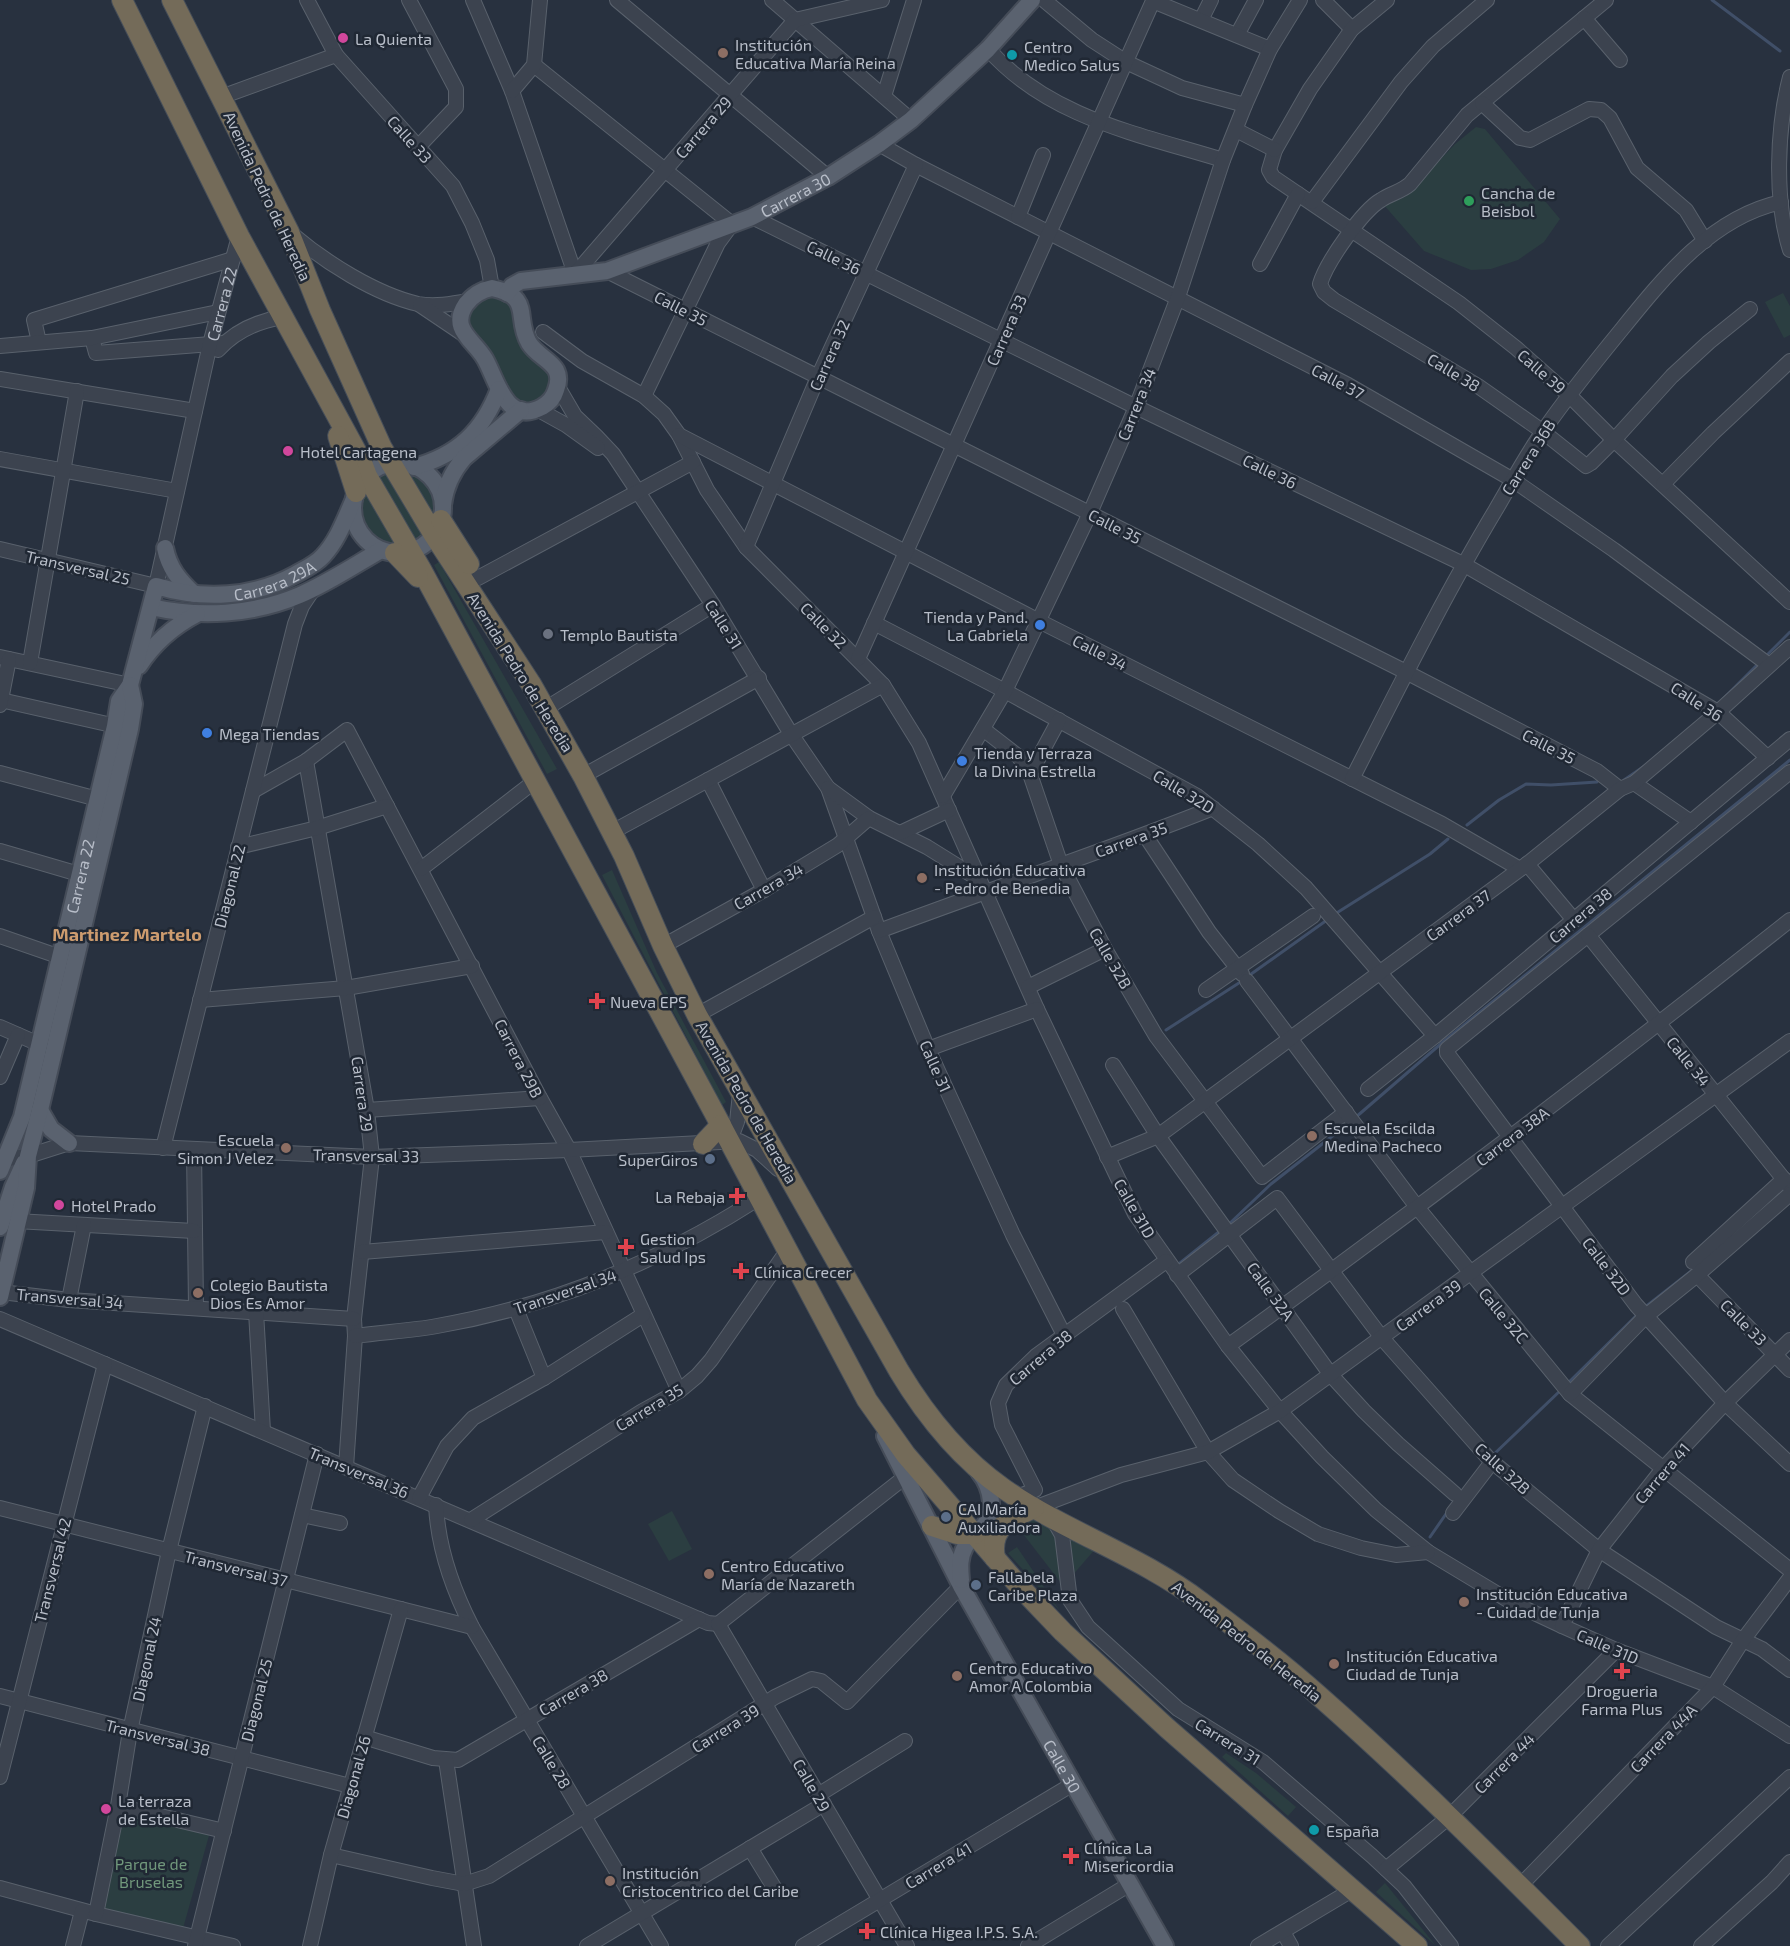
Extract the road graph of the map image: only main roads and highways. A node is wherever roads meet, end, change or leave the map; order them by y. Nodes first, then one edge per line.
1 (122, 0) edge
2 (172, 0) edge
3 (1032, 0) edge
4 (500, 290) junction
5 (499, 389) junction
6 (529, 410) junction
7 (403, 465) junction
8 (359, 489) junction
9 (440, 522) junction
10 (165, 548) road end
11 (396, 551) junction
12 (156, 586) joint
13 (194, 594) junction
14 (151, 606) junction
15 (197, 614) junction
16 (531, 684) junction
17 (130, 685) junction
18 (47, 1047) junction
19 (40, 1110) junction
20 (721, 1125) junction
21 (69, 1143) road end
22 (703, 1144) road end
23 (3, 1165) edge
24 (5, 1220) edge
25 (0, 1294) edge
26 (867, 1400) junction
27 (963, 1453) junction
28 (1034, 1503) junction
29 (932, 1526) junction
30 (975, 1534) junction
31 (995, 1558) junction
32 (961, 1586) junction
33 (1165, 1946) edge
34 (1417, 1946) edge
35 (1580, 1946) edge

1 - 8 highway, Avenida Pedro de Heredia
2 - 7 highway, Avenida Pedro de Heredia
3 - 4 main road, Carrera 30
4 - 5 main road, Carrera 30
4 - 6 main road
5 - 6 main road
5 - 7 main road
6 - 9 main road
7 - 8 main road
7 - 9 highway, Avenida Pedro de Heredia
7 - 9 main road
8 - 11 highway, Avenida Pedro de Heredia
8 - 11 main road
8 - 13 main road, Carrera 29A
9 - 11 main road, Carrera 29A
9 - 16 highway, Avenida Pedro de Heredia
9 - 16 highway
10 - 13 main road
11 - 15 main road, Carrera 29A
11 - 20 highway, Avenida Pedro de Heredia
12 - 13 main road, Carrera 29A
12 - 14 main road, Carrera 22
14 - 15 main road, Carrera 29A
14 - 17 main road, Carrera 22
15 - 17 main road, Carrera 29A
16 - 27 highway, Avenida Pedro de Heredia
17 - 18 main road, Carrera 22
18 - 19 main road, Carrera 22
18 - 23 main road, Carrera 22
19 - 21 main road
19 - 24 main road, Carrera 22
20 - 22 highway
20 - 26 highway, Avenida Pedro de Heredia
24 - 25 main road, Carrera 22
26 - 29 main road, Calle 30
26 - 30 highway, Avenida Pedro de Heredia
27 - 28 highway, Avenida Pedro de Heredia
27 - 30 main road, Calle 30
28 - 31 highway
28 - 35 highway, Avenida Pedro de Heredia
29 - 30 highway
29 - 32 main road, Calle 30
30 - 31 highway, Avenida Pedro de Heredia
30 - 32 main road, Calle 30
31 - 34 highway, Avenida Pedro de Heredia
32 - 33 main road, Calle 30

